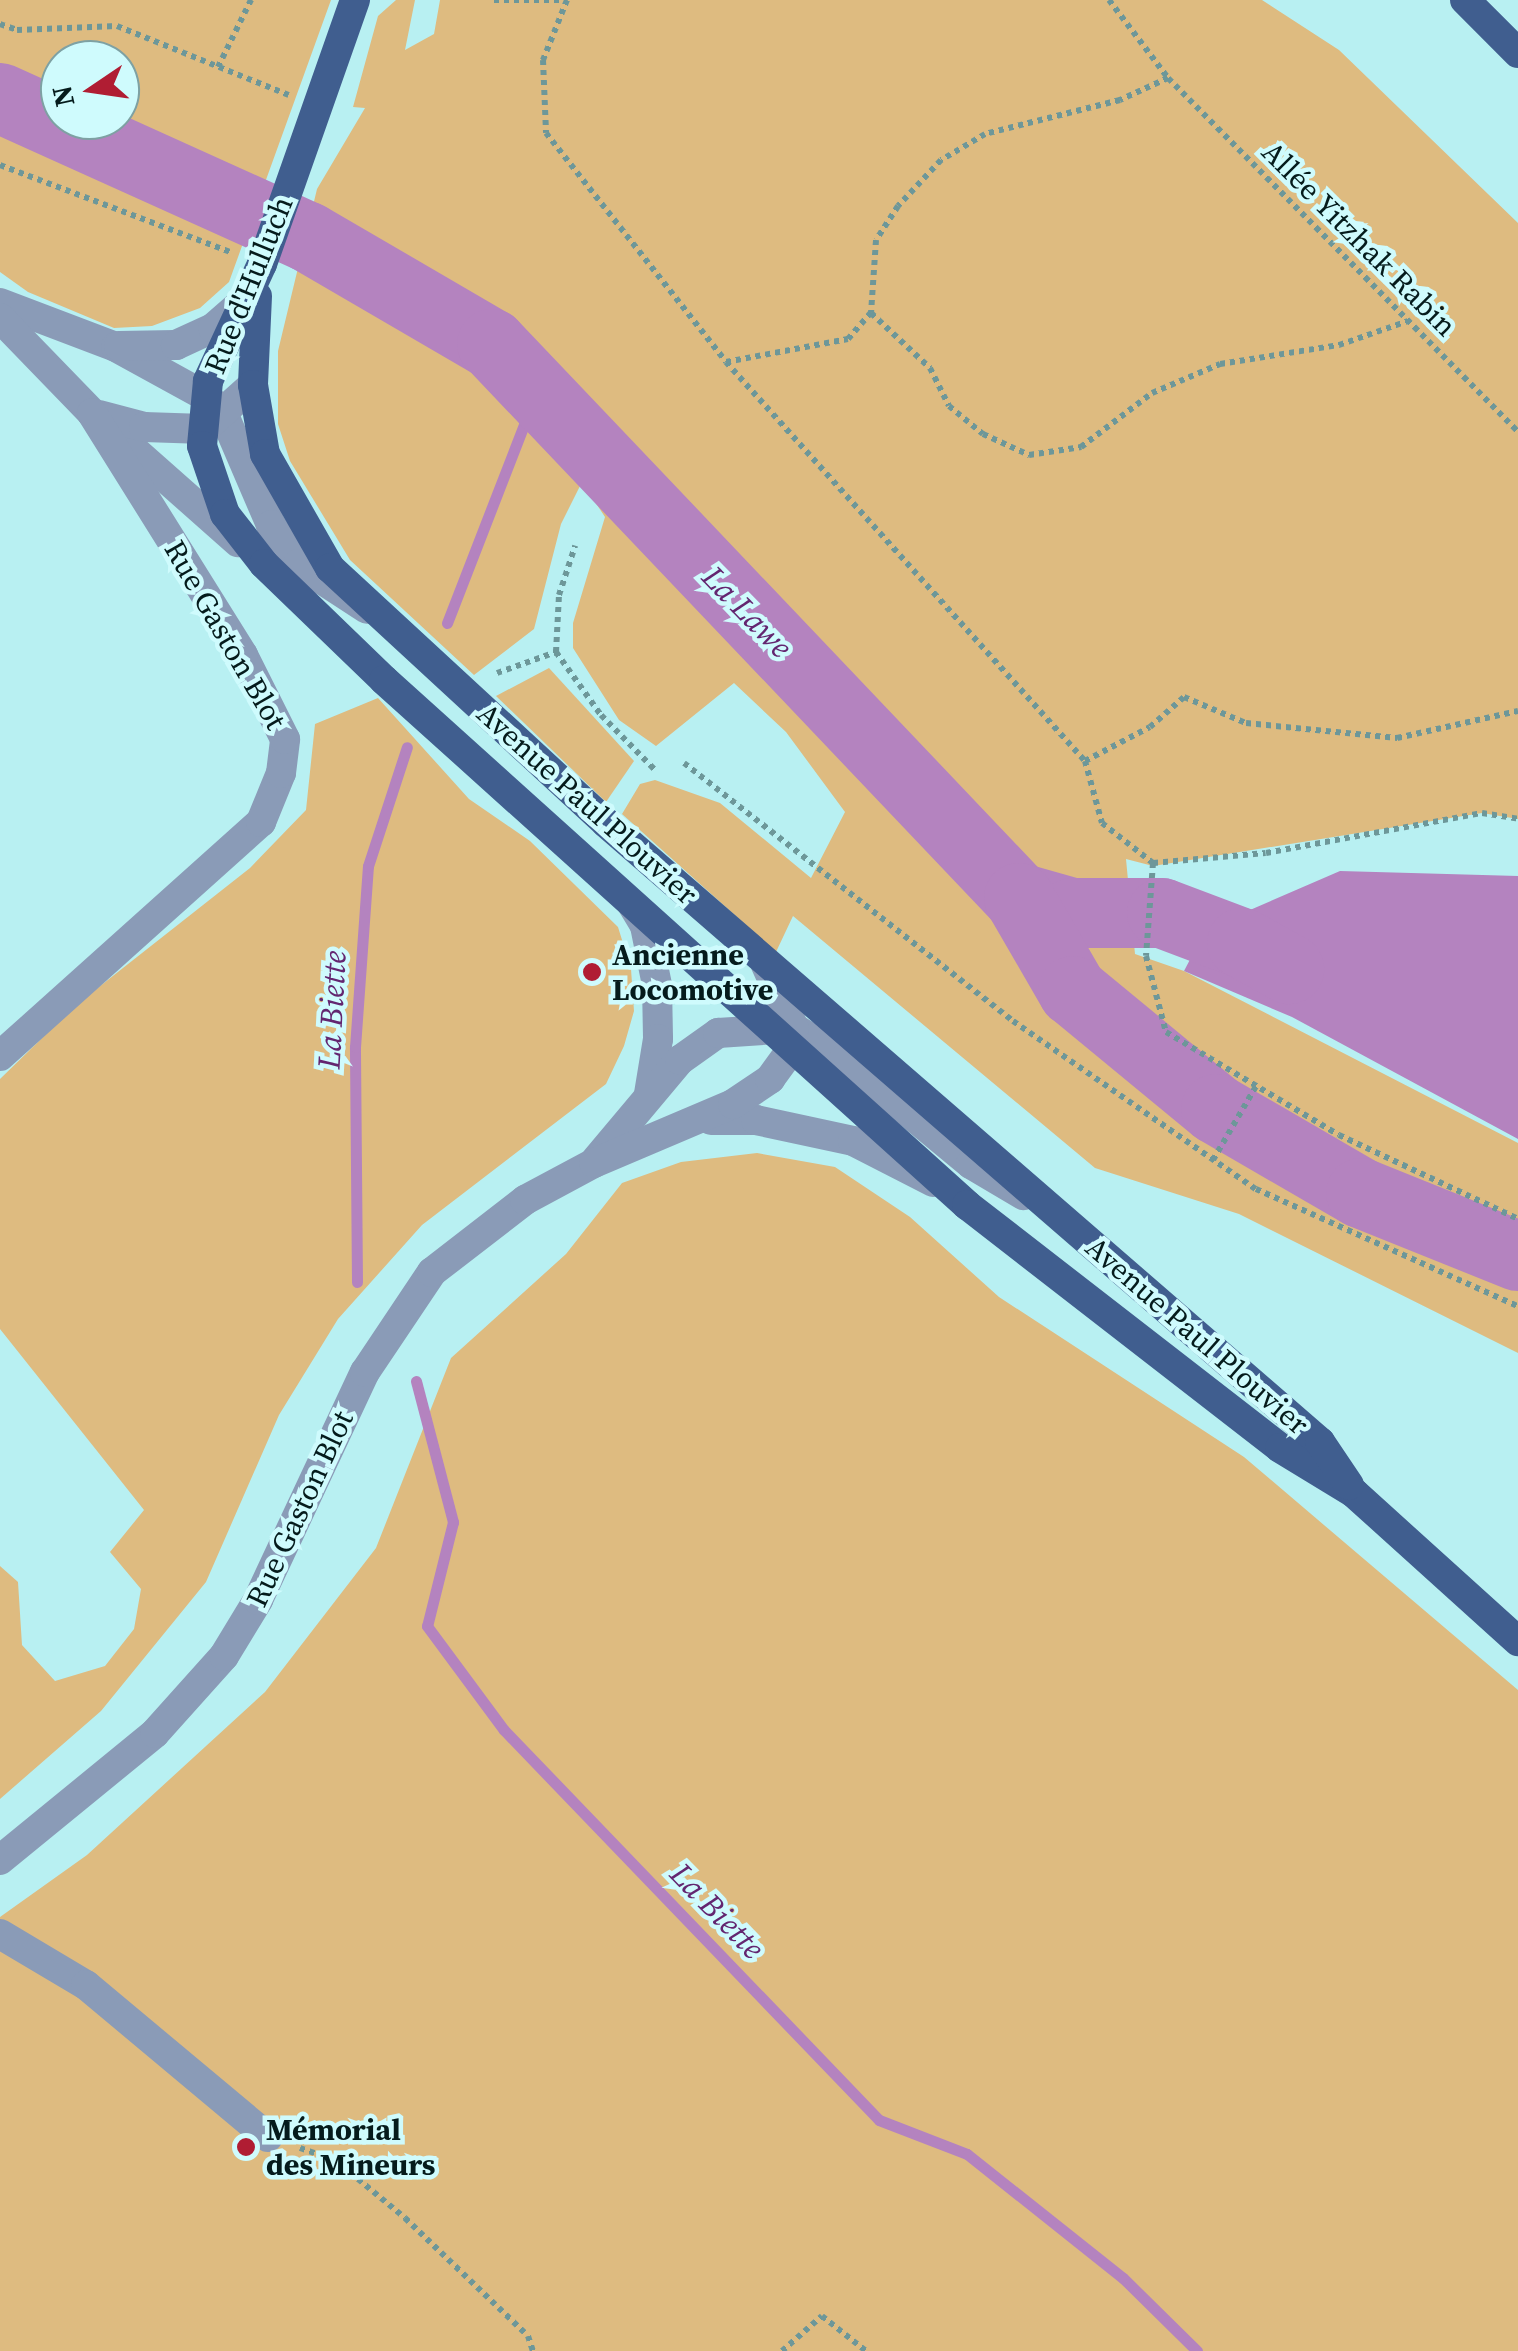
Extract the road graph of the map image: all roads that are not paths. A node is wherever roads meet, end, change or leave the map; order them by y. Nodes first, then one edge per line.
1 (355, 0) edge
2 (1464, 0) edge
3 (1518, 53) edge
4 (262, 264) junction
5 (245, 300) junction
6 (0, 303) edge
7 (0, 318) edge
8 (116, 346) junction
9 (252, 385) junction
10 (92, 413) junction
11 (211, 413) junction
12 (264, 564) junction
13 (370, 610) junction
14 (632, 904) junction
15 (765, 963) junction
16 (783, 1035) junction
17 (0, 1056) edge
18 (649, 1094) junction
19 (688, 1124) junction
20 (594, 1162) junction
21 (967, 1205) junction
22 (1052, 1211) junction
23 (1354, 1492) junction
24 (1518, 1641) edge
25 (0, 1860) edge
26 (0, 1934) edge
27 (268, 2137) road end

1 - 4 main road, Rue d'Hulluch
2 - 3 main road
4 - 5 main road, Rue d'Hulluch
4 - 9 main road, Avenue Paul Plouvier
5 - 8 street
5 - 11 main road, Rue d'Hulluch
6 - 8 street
7 - 10 street
8 - 11 street
9 - 11 street
9 - 13 main road, Avenue Paul Plouvier
10 - 11 street
10 - 12 street
10 - 17 street, Rue Gaston Blot
11 - 12 main road, Rue d'Hulluch
11 - 13 street
12 - 14 main road, Avenue Paul Plouvier
13 - 15 main road, Avenue Paul Plouvier
14 - 16 main road, Avenue Paul Plouvier
14 - 18 street, Rue Gaston Blot
15 - 16 street
15 - 22 main road, Avenue Paul Plouvier
16 - 18 street, Rue Gaston Blot
16 - 19 street, Rue Gaston Blot
16 - 21 main road, Avenue Paul Plouvier
16 - 22 street
18 - 20 street, Rue Gaston Blot
19 - 20 street, Rue Gaston Blot
19 - 21 street, Rue Gaston Blot
20 - 25 street, Rue Gaston Blot
21 - 23 main road, Avenue Paul Plouvier
22 - 23 main road, Avenue Paul Plouvier
23 - 24 main road, Avenue Paul Plouvier
26 - 27 street

